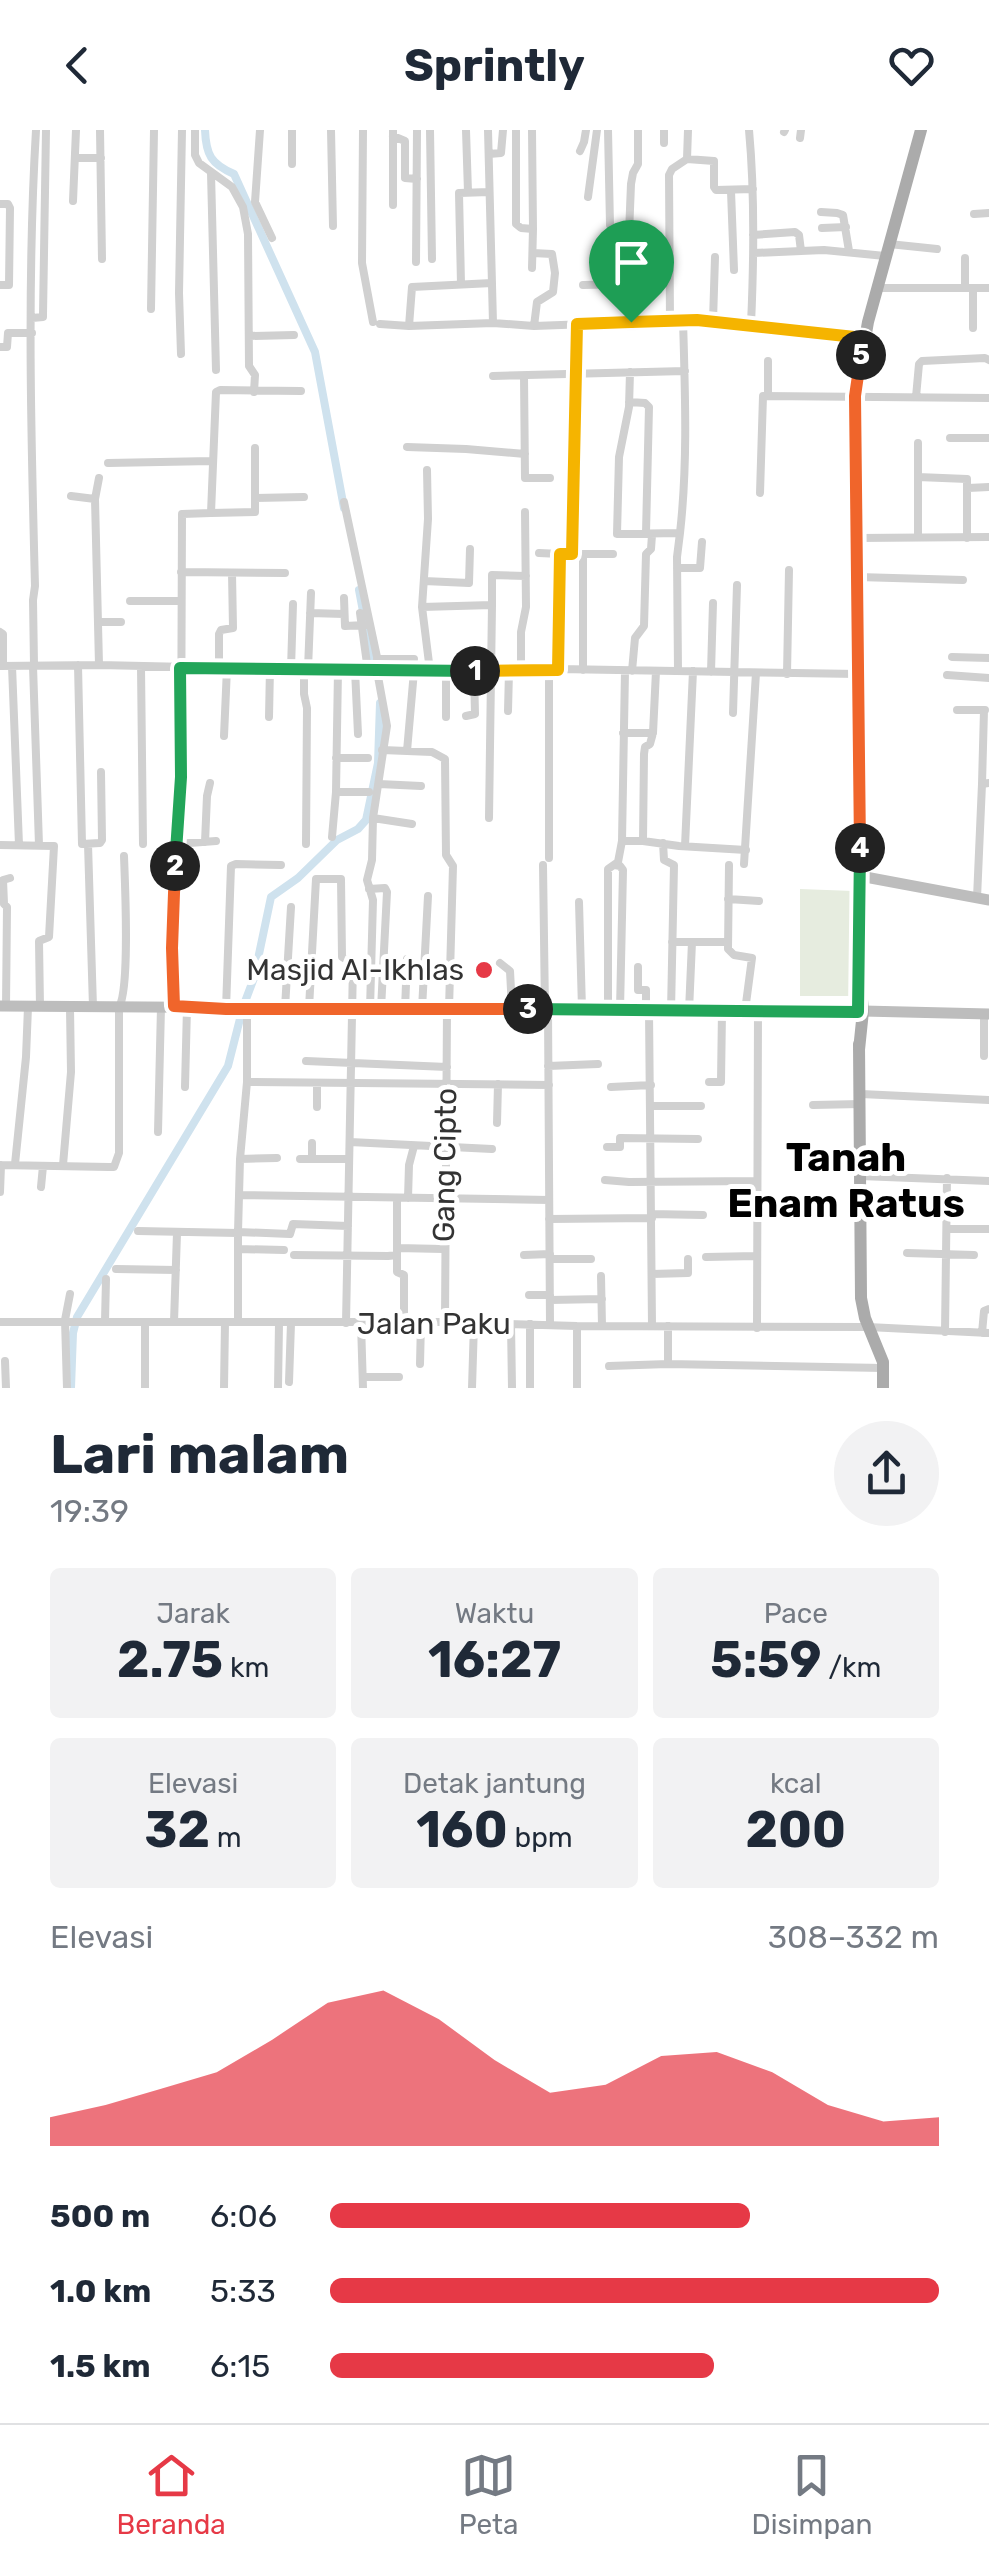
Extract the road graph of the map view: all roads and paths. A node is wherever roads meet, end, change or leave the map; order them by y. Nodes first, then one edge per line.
1 (36, 130) edge
2 (46, 130) edge
3 (76, 130) edge
4 (100, 130) edge
5 (154, 130) edge
6 (182, 130) edge
7 (195, 130) edge
8 (260, 130) edge
9 (292, 130) edge
10 (331, 130) edge
11 (363, 130) edge
12 (417, 130) edge
13 (430, 130) edge
14 (466, 130) edge
15 (488, 130) edge
16 (503, 130) edge
17 (516, 130) edge
18 (532, 130) edge
19 (586, 130) edge
20 (597, 130) edge
21 (608, 130) edge
22 (638, 130) edge
23 (664, 130) edge
24 (688, 130) edge
25 (749, 130) edge
26 (921, 130) edge
27 (393, 133) edge
28 (664, 143) dead end
29 (580, 151) dead end
30 (489, 154) junction
31 (75, 158) junction
32 (101, 158) junction
33 (687, 159) junction
34 (292, 164) dead end
35 (211, 173) junction
36 (417, 179) junction
37 (753, 189) junction
38 (731, 191) junction
39 (468, 192) junction
40 (490, 192) junction
41 (588, 197) dead end
42 (73, 201) dead end
43 (0, 204) edge
44 (394, 205) dead end
45 (820, 212) dead end
46 (989, 213) edge
47 (974, 214) dead end
48 (610, 224) dead end
49 (333, 226) dead end
50 (822, 228) dead end
51 (846, 228) junction
52 (532, 230) junction
53 (753, 235) junction
54 (272, 238) dead end
55 (937, 249) dead end
56 (887, 250) junction
57 (801, 251) junction
58 (849, 251) junction
59 (533, 253) junction
60 (754, 253) junction
61 (715, 256) dead end
62 (964, 258) dead end
63 (102, 259) dead end
64 (432, 259) dead end
65 (416, 262) dead end
66 (532, 268) dead end
67 (734, 270) dead end
68 (492, 283) junction
69 (461, 284) junction
70 (628, 284) junction
71 (0, 285) edge
72 (583, 285) dead end
73 (878, 288) junction
74 (972, 288) junction
75 (989, 288) edge
76 (151, 309) dead end
77 (32, 318) junction
78 (683, 320) junction
79 (670, 321) junction
80 (713, 321) junction
81 (492, 322) junction
82 (631, 322) junction
83 (577, 324) junction
84 (750, 324) junction
85 (409, 326) junction
86 (534, 326) junction
87 (973, 328) dead end
88 (32, 333) junction
89 (294, 335) dead end
90 (249, 336) junction
91 (864, 338) junction
92 (8, 347) edge
93 (180, 354) dead end
94 (989, 360) edge
95 (768, 361) dead end
96 (216, 370) dead end
97 (685, 371) junction
98 (630, 372) junction
99 (576, 375) junction
100 (494, 376) dead end
101 (524, 376) junction
102 (301, 390) dead end
103 (254, 392) junction
104 (768, 396) junction
105 (855, 396) junction
106 (916, 397) junction
107 (989, 398) edge
108 (629, 402) junction
109 (950, 438) dead end
110 (989, 438) edge
111 (918, 443) dead end
112 (255, 448) dead end
113 (407, 448) dead end
114 (524, 454) junction
115 (212, 461) junction
116 (108, 463) dead end
117 (427, 470) dead end
118 (99, 478) dead end
119 (550, 478) dead end
120 (918, 478) junction
121 (989, 487) edge
122 (968, 488) junction
123 (760, 493) dead end
124 (71, 496) dead end
125 (304, 497) dead end
126 (255, 498) junction
127 (95, 499) junction
128 (344, 502) dead end
129 (525, 512) dead end
130 (212, 513) junction
131 (680, 533) junction
132 (649, 534) junction
133 (857, 538) junction
134 (918, 538) junction
135 (966, 538) junction
136 (989, 538) edge
137 (702, 542) dead end
138 (470, 549) dead end
139 (539, 553) dead end
140 (560, 554) junction
141 (572, 554) junction
142 (583, 554) junction
143 (613, 554) dead end
144 (677, 568) junction
145 (789, 570) dead end
146 (181, 572) junction
147 (232, 572) junction
148 (285, 573) dead end
149 (526, 576) junction
150 (858, 578) junction
151 (963, 580) dead end
152 (424, 581) junction
153 (737, 585) dead end
154 (310, 593) dead end
155 (344, 598) dead end
156 (130, 601) dead end
157 (181, 601) junction
158 (713, 603) dead end
159 (293, 604) dead end
160 (492, 605) junction
161 (422, 607) junction
162 (310, 613) junction
163 (360, 613) dead end
164 (344, 614) junction
165 (98, 622) junction
166 (121, 622) dead end
167 (365, 625) junction
168 (0, 632) edge
169 (952, 657) dead end
170 (989, 658) edge
171 (377, 659) junction
172 (414, 659) dead end
173 (99, 665) junction
174 (5, 666) edge
175 (34, 666) junction
176 (78, 666) junction
177 (141, 667) junction
178 (180, 668) junction
179 (223, 668) junction
180 (270, 668) junction
181 (290, 668) junction
182 (306, 669) junction
183 (338, 670) junction
184 (355, 670) junction
185 (554, 670) junction
186 (583, 670) junction
187 (374, 671) junction
188 (414, 671) junction
189 (430, 671) junction
190 (446, 671) junction
191 (489, 671) junction
192 (509, 671) junction
193 (521, 671) junction
194 (629, 671) junction
195 (656, 671) junction
196 (678, 671) junction
197 (693, 671) junction
198 (474, 672) junction
199 (711, 672) junction
200 (756, 672) junction
201 (736, 673) junction
202 (787, 674) junction
203 (858, 674) junction
204 (947, 675) dead end
205 (989, 678) edge
206 (957, 710) dead end
207 (987, 710) edge
208 (508, 711) dead end
209 (733, 713) dead end
210 (270, 716) dead end
211 (466, 716) dead end
212 (446, 717) dead end
213 (623, 733) junction
214 (358, 734) dead end
215 (653, 734) junction
216 (224, 736) dead end
217 (382, 750) junction
218 (406, 751) junction
219 (336, 758) junction
220 (368, 758) dead end
221 (101, 772) dead end
222 (210, 782) dead end
223 (379, 784) junction
224 (986, 784) edge
225 (421, 786) dead end
226 (336, 792) junction
227 (370, 792) dead end
228 (373, 818) junction
229 (489, 818) dead end
230 (412, 824) dead end
231 (332, 836) dead end
232 (622, 840) junction
233 (216, 841) dead end
234 (642, 841) junction
235 (205, 842) junction
236 (663, 843) junction
237 (88, 844) junction
238 (142, 844) dead end
239 (176, 844) junction
240 (306, 844) dead end
241 (0, 845) edge
242 (19, 845) junction
243 (39, 845) junction
244 (685, 846) junction
245 (746, 850) junction
246 (124, 856) dead end
247 (744, 864) dead end
248 (281, 865) dead end
249 (729, 865) dead end
250 (860, 876) junction
251 (10, 878) dead end
252 (369, 888) junction
253 (428, 896) dead end
254 (728, 899) junction
255 (983, 899) edge
256 (758, 900) dead end
257 (579, 902) dead end
258 (2, 904) edge
259 (291, 906) dead end
260 (672, 942) junction
261 (692, 942) junction
262 (728, 942) junction
263 (407, 959) dead end
264 (500, 964) dead end
265 (638, 967) dead end
266 (3, 1006) edge
267 (34, 1007) junction
268 (93, 1007) junction
269 (174, 1007) junction
270 (70, 1008) junction
271 (119, 1008) junction
272 (286, 1008) junction
273 (308, 1008) junction
274 (350, 1008) junction
275 (239, 1009) junction
276 (375, 1009) junction
277 (404, 1009) junction
278 (422, 1009) junction
279 (448, 1009) junction
280 (512, 1009) junction
281 (547, 1010) junction
282 (582, 1010) junction
283 (614, 1010) junction
284 (647, 1010) junction
285 (671, 1010) junction
286 (689, 1011) junction
287 (722, 1011) junction
288 (752, 1011) junction
289 (860, 1012) junction
290 (986, 1014) edge
291 (984, 1056) dead end
292 (306, 1061) dead end
293 (350, 1063) junction
294 (598, 1064) dead end
295 (447, 1066) junction
296 (548, 1066) junction
297 (247, 1082) junction
298 (709, 1082) dead end
299 (317, 1083) junction
300 (350, 1083) junction
301 (447, 1084) junction
302 (498, 1084) junction
303 (549, 1084) junction
304 (651, 1085) junction
305 (611, 1086) dead end
306 (185, 1088) dead end
307 (860, 1099) junction
308 (989, 1100) edge
309 (813, 1105) dead end
310 (650, 1106) junction
311 (702, 1106) dead end
312 (317, 1107) dead end
313 (497, 1123) dead end
314 (158, 1132) dead end
315 (698, 1139) dead end
316 (650, 1140) junction
317 (350, 1142) junction
318 (312, 1143) dead end
319 (414, 1146) junction
320 (607, 1147) dead end
321 (446, 1148) junction
322 (492, 1148) dead end
323 (277, 1158) dead end
324 (300, 1158) dead end
325 (312, 1158) junction
326 (349, 1158) junction
327 (240, 1159) junction
328 (0, 1164) edge
329 (15, 1164) junction
330 (63, 1165) junction
331 (43, 1166) junction
332 (860, 1176) junction
333 (947, 1178) junction
334 (605, 1180) dead end
335 (989, 1180) edge
336 (757, 1181) junction
337 (650, 1182) junction
338 (41, 1187) dead end
339 (0, 1192) edge
340 (239, 1195) junction
341 (349, 1197) junction
342 (397, 1198) junction
343 (408, 1198) junction
344 (445, 1199) junction
345 (549, 1200) junction
346 (899, 1210) dead end
347 (947, 1210) junction
348 (703, 1215) dead end
349 (651, 1216) junction
350 (549, 1218) junction
351 (348, 1226) junction
352 (947, 1228) junction
353 (989, 1229) edge
354 (138, 1231) dead end
355 (238, 1232) junction
356 (178, 1233) junction
357 (238, 1249) junction
358 (444, 1249) junction
359 (284, 1250) dead end
360 (397, 1252) junction
361 (907, 1253) dead end
362 (294, 1254) dead end
363 (524, 1254) dead end
364 (946, 1254) junction
365 (348, 1255) junction
366 (974, 1255) dead end
367 (756, 1256) junction
368 (550, 1257) junction
369 (706, 1257) dead end
370 (591, 1258) dead end
371 (688, 1259) dead end
372 (116, 1269) dead end
373 (176, 1270) junction
374 (652, 1274) junction
375 (602, 1276) dead end
376 (106, 1279) dead end
377 (70, 1294) dead end
378 (529, 1295) dead end
379 (550, 1297) junction
380 (602, 1299) junction
381 (989, 1309) edge
382 (68, 1320) junction
383 (100, 1320) junction
384 (0, 1322) edge
385 (145, 1322) junction
386 (174, 1322) junction
387 (225, 1322) junction
388 (238, 1322) junction
389 (404, 1322) junction
390 (421, 1322) junction
391 (444, 1322) junction
392 (279, 1323) junction
393 (291, 1323) junction
394 (346, 1323) junction
395 (362, 1323) junction
396 (474, 1324) junction
397 (511, 1324) junction
398 (530, 1324) junction
399 (550, 1325) junction
400 (577, 1326) junction
401 (602, 1326) junction
402 (652, 1326) junction
403 (668, 1326) junction
404 (868, 1327) junction
405 (757, 1328) junction
406 (945, 1332) junction
407 (986, 1333) edge
408 (5, 1361) dead end
409 (420, 1364) dead end
410 (668, 1364) junction
411 (609, 1366) dead end
412 (883, 1368) junction
413 (363, 1377) junction
414 (399, 1377) dead end
415 (289, 1382) dead end
416 (6, 1388) edge
417 (66, 1388) edge
418 (146, 1388) edge
419 (224, 1388) edge
420 (278, 1388) edge
421 (363, 1388) edge
422 (472, 1388) edge
423 (512, 1388) edge
424 (530, 1388) edge
425 (577, 1388) edge
426 (883, 1388) edge

1 - 77 street
2 - 77 street
3 - 31 street
4 - 32 street
5 - 76 street
6 - 93 street
7 - 35 street
8 - 54 street
9 - 34 street
10 - 49 street
11 - 85 street
12 - 36 street
13 - 64 street
14 - 39 street
15 - 30 street
16 - 30 street
17 - 52 street
18 - 52 street
19 - 29 street
20 - 41 street
21 - 48 street
22 - 70 street
23 - 28 street
24 - 33 street
25 - 37 street
26 - 56 main road
27 - 36 street
27 - 44 street
30 - 40 street
31 - 32 street
31 - 42 street
32 - 63 street
33 - 38 street
33 - 79 street
35 - 90 street
35 - 96 street
36 - 65 street
37 - 38 street
37 - 53 street
38 - 67 street
39 - 40 street
39 - 69 street
40 - 68 street
43 - 71 street
45 - 51 street
46 - 47 street
50 - 51 street
51 - 58 street
52 - 59 street
53 - 57 street
53 - 60 street
55 - 56 street
56 - 58 street
56 - 73 main road
57 - 58 street
57 - 60 street
59 - 66 street
59 - 86 street
60 - 84 street
61 - 80 street
62 - 74 street
68 - 69 street
68 - 81 street
69 - 85 street
70 - 72 street
70 - 82 street
73 - 74 street
73 - 91 main road
74 - 75 street
74 - 87 street
77 - 88 street
78 - 79 street
78 - 80 street
78 - 97 street
79 - 82 street
80 - 84 street
81 - 85 street
81 - 86 street
82 - 83 street
83 - 86 street
83 - 99 street
84 - 91 street
88 - 92 street
88 - 175 street
89 - 90 street
90 - 103 street
91 - 105 main road
94 - 106 street
95 - 104 street
97 - 98 street
97 - 131 street
98 - 99 street
98 - 108 street
99 - 101 street
99 - 141 street
100 - 101 street
101 - 114 street
102 - 103 street
103 - 115 street
104 - 105 street
104 - 123 street
105 - 106 street
105 - 133 main road
106 - 107 street
108 - 132 street
108 - 132 street
109 - 110 street
111 - 120 street
112 - 126 street
113 - 114 street
114 - 119 street
115 - 116 street
115 - 130 street
117 - 152 street
118 - 127 street
120 - 122 street
120 - 134 street
121 - 122 street
122 - 135 street
124 - 127 street
125 - 126 street
126 - 130 street
127 - 165 street
128 - 167 street
129 - 149 street
130 - 146 street
131 - 132 street
131 - 144 street
132 - 194 street
133 - 134 street
133 - 150 main road
134 - 135 street
135 - 136 street
137 - 144 street
138 - 152 street
139 - 140 street
140 - 141 street
140 - 185 street
141 - 142 street
142 - 143 street
142 - 186 street
144 - 196 street
145 - 202 street
146 - 147 street
146 - 157 street
147 - 148 street
147 - 179 street
149 - 160 street
149 - 193 street
150 - 151 street
150 - 203 main road
152 - 161 street
153 - 201 street
154 - 162 street
155 - 164 street
156 - 157 street
157 - 178 street
158 - 199 street
159 - 181 street
160 - 161 street
160 - 191 street
161 - 189 street
162 - 164 street
162 - 182 street
163 - 167 street
164 - 167 street
165 - 166 street
165 - 173 street
167 - 171 street
167 - 187 street
168 - 174 street
169 - 170 street
171 - 172 street
171 - 187 street
173 - 176 street
173 - 177 street
174 - 175 street
174 - 242 street
175 - 176 street
175 - 243 street
176 - 237 street
177 - 178 street
177 - 238 street
178 - 179 street
178 - 239 street
179 - 180 street
179 - 216 street
180 - 181 street
180 - 210 street
181 - 182 street
182 - 183 street
182 - 240 street
183 - 184 street
183 - 219 street
184 - 187 street
184 - 214 street
185 - 186 street
185 - 193 street
185 - 281 street
186 - 194 street
187 - 188 street
187 - 217 street
188 - 189 street
188 - 218 street
189 - 190 street
190 - 198 street
190 - 212 street
191 - 192 street
191 - 198 street
191 - 229 street
192 - 193 street
192 - 208 street
194 - 195 street
194 - 213 street
195 - 196 street
195 - 215 street
196 - 197 street
197 - 199 street
197 - 244 street
198 - 211 street
199 - 201 street
200 - 201 street
200 - 202 street
200 - 245 street
201 - 209 street
202 - 203 street
203 - 250 main road
204 - 205 street
206 - 207 street
207 - 224 street
213 - 215 street
213 - 232 street
215 - 234 street
217 - 218 street
217 - 223 street
218 - 279 street, Gang Cipto
219 - 220 street
219 - 226 street
221 - 237 street
222 - 235 street
223 - 225 street
223 - 228 street
224 - 255 street
226 - 227 street
226 - 231 street
228 - 230 street
228 - 252 street
232 - 234 street
232 - 283 street
233 - 235 street
234 - 236 street
235 - 239 street
236 - 244 street
236 - 260 street
237 - 268 street
239 - 269 street
241 - 242 street
242 - 243 street
243 - 267 street
244 - 245 street
245 - 247 street
246 - 271 street
248 - 275 street
249 - 254 street
250 - 255 main road
250 - 289 main road
251 - 258 street
252 - 276 street
252 - 276 street
253 - 278 street
254 - 256 street
254 - 262 street
257 - 282 street
258 - 266 street
259 - 272 street
260 - 261 street
260 - 285 street
261 - 262 street
261 - 286 street
262 - 288 street
263 - 277 street
264 - 280 street
265 - 284 street
266 - 267 main road
267 - 270 main road
267 - 329 street
268 - 270 main road
268 - 271 main road
269 - 271 main road
269 - 275 main road
269 - 306 street
269 - 314 street
270 - 330 street
271 - 330 street
272 - 273 main road
272 - 275 main road
273 - 274 main road
273 - 274 street
274 - 276 main road
274 - 293 street
275 - 297 street
276 - 277 main road
277 - 278 main road
278 - 279 main road
279 - 280 main road
279 - 295 street, Gang Cipto
280 - 281 main road
281 - 282 main road
281 - 296 street
282 - 283 main road
283 - 284 main road
284 - 285 main road
284 - 304 street
285 - 286 main road
286 - 287 main road
287 - 288 main road
287 - 298 street
288 - 289 main road
288 - 336 street
289 - 290 main road
289 - 307 main road
290 - 291 street
292 - 293 street
293 - 295 street
293 - 300 street
294 - 296 street
295 - 301 street, Gang Cipto
296 - 303 street
297 - 299 street
297 - 327 street
299 - 300 street
299 - 312 street
300 - 301 street
300 - 317 street
301 - 302 street
301 - 321 street, Gang Cipto
302 - 303 street
302 - 313 street
303 - 345 street
304 - 305 street
304 - 310 street
307 - 308 street
307 - 309 street
307 - 332 main road
310 - 311 street
310 - 316 street
315 - 316 street
316 - 320 street
316 - 337 street
317 - 319 street
317 - 326 street
318 - 325 street
319 - 321 street
319 - 343 street
321 - 322 street
321 - 344 street, Gang Cipto
323 - 327 street
324 - 325 street
325 - 326 street
326 - 341 street
327 - 340 street
328 - 329 street
328 - 339 street
329 - 331 street
330 - 331 street
331 - 338 street
332 - 333 street
332 - 404 main road
333 - 335 street
333 - 347 street
334 - 337 street
336 - 337 street
336 - 367 street
337 - 349 street
340 - 341 street
340 - 355 street
341 - 342 street
341 - 351 street
342 - 343 street
342 - 360 street
343 - 344 street
344 - 345 street
344 - 358 street, Gang Cipto
345 - 350 street
346 - 347 street
347 - 352 street
348 - 349 street
349 - 350 street
349 - 374 street
350 - 368 street
351 - 355 street
351 - 365 street
352 - 353 street
352 - 364 street
354 - 356 street
355 - 356 street
355 - 357 street
356 - 373 street
357 - 359 street
357 - 388 street
358 - 360 street
358 - 391 street, Gang Cipto
360 - 365 street
360 - 389 street
361 - 364 street
362 - 365 street
363 - 368 street
364 - 366 street
364 - 406 street
365 - 394 street
367 - 369 street
367 - 405 street
368 - 370 street
368 - 379 street
371 - 374 street
372 - 373 street
373 - 386 street
374 - 402 street
375 - 380 street
376 - 383 street
377 - 382 street
378 - 379 street
379 - 380 street
379 - 399 street
380 - 401 street
381 - 407 street
382 - 383 street, Jalan Paku
382 - 384 street, Jalan Paku
382 - 417 street
383 - 385 street, Jalan Paku
385 - 386 street, Jalan Paku
385 - 418 street
386 - 387 street, Jalan Paku
387 - 388 street, Jalan Paku
387 - 419 street
388 - 392 street, Jalan Paku
389 - 390 street, Jalan Paku
389 - 395 street, Jalan Paku
390 - 391 street, Jalan Paku
390 - 409 street
391 - 396 street, Jalan Paku
392 - 393 street, Jalan Paku
392 - 420 street
393 - 394 street, Jalan Paku
393 - 415 street
394 - 395 street, Jalan Paku
395 - 413 street
396 - 397 street, Jalan Paku
396 - 422 street
397 - 398 street, Jalan Paku
397 - 423 street
398 - 399 street, Jalan Paku
398 - 424 street
399 - 400 street, Jalan Paku
400 - 401 street, Jalan Paku
400 - 425 street
401 - 402 street, Jalan Paku
402 - 403 street, Jalan Paku
403 - 405 street, Jalan Paku
403 - 410 street
404 - 405 street, Jalan Paku
404 - 406 street, Jalan Paku
404 - 412 main road
406 - 407 street, Jalan Paku
408 - 416 street
410 - 411 street
410 - 412 street
412 - 426 main road
413 - 414 street
413 - 421 street

